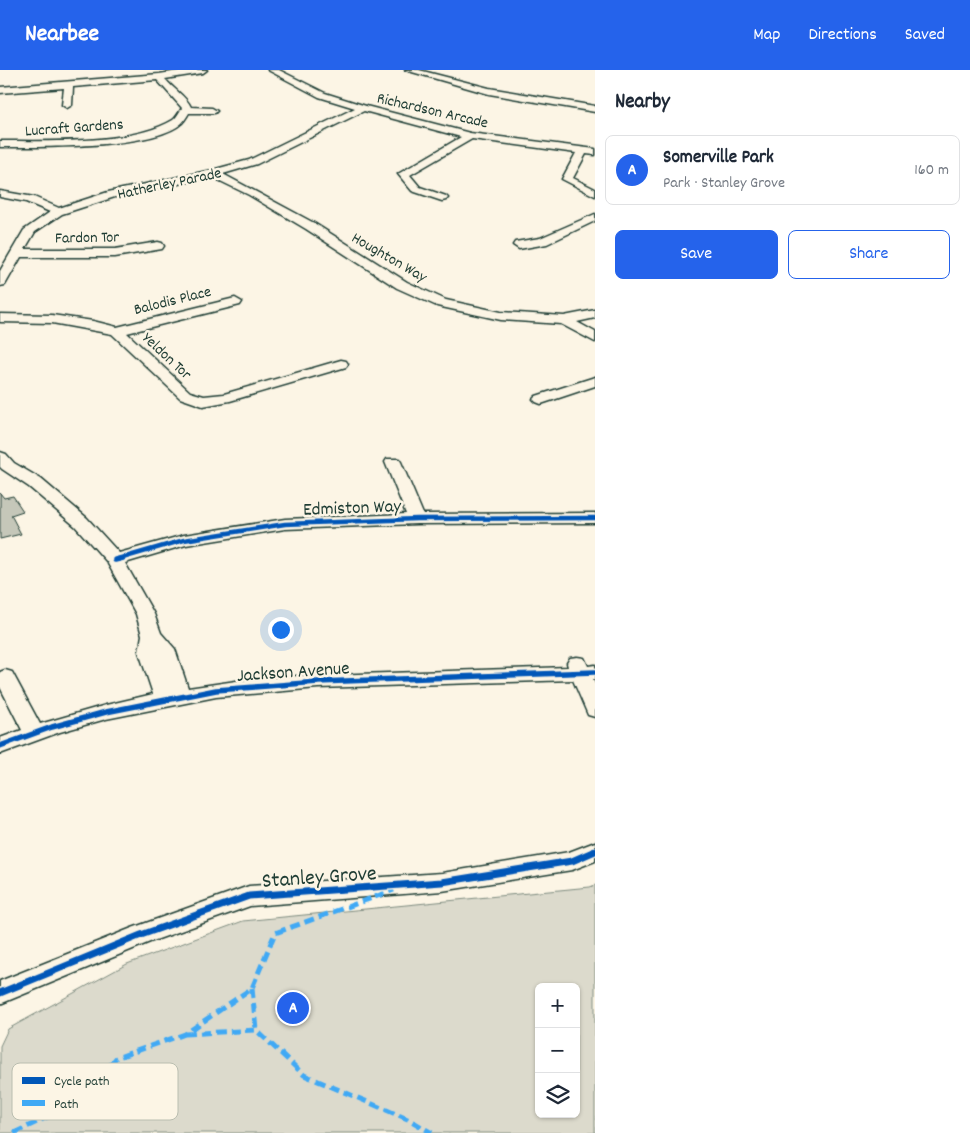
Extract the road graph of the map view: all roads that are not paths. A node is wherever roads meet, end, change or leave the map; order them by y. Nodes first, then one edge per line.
1 (202, 70) edge
2 (272, 70) edge
3 (408, 70) edge
4 (159, 77) junction
5 (69, 84) junction
6 (0, 90) edge
7 (67, 105) dead end
8 (363, 108) junction
9 (595, 109) edge
10 (186, 110) junction
11 (212, 111) dead end
12 (470, 136) junction
13 (0, 144) edge
14 (582, 151) junction
15 (595, 152) edge
16 (213, 173) junction
17 (595, 193) edge
18 (0, 194) edge
19 (442, 198) dead end
20 (58, 212) junction
21 (595, 217) edge
22 (519, 245) dead end
23 (158, 246) dead end
24 (15, 253) junction
25 (0, 282) edge
26 (235, 302) dead end
27 (595, 314) edge
28 (0, 318) edge
29 (564, 320) junction
30 (117, 331) junction
31 (595, 338) edge
32 (341, 364) dead end
33 (595, 381) edge
34 (541, 399) dead end
35 (0, 457) edge
36 (393, 462) dead end
37 (595, 518) edge
38 (417, 519) junction
39 (115, 560) junction
40 (587, 668) edge
41 (5, 677) dead end
42 (171, 693) junction
43 (595, 710) edge
44 (30, 725) junction
45 (0, 736) edge
46 (0, 746) edge
47 (595, 851) edge
48 (0, 993) edge

1 - 4 street
2 - 8 street, Richardson Arcade
3 - 9 street
4 - 5 street
4 - 10 street
5 - 6 street
5 - 7 street
8 - 12 street, Richardson Arcade
8 - 16 street, Hatherley Parade
10 - 11 street
10 - 13 street, Lucraft Gardens
12 - 14 street, Richardson Arcade
12 - 19 street
14 - 15 street, Richardson Arcade
14 - 17 street
16 - 20 street, Hatherley Parade
16 - 29 street, Houghton Way
18 - 20 street
20 - 24 street, Hatherley Parade
21 - 22 street
23 - 24 street, Fardon Tor
24 - 25 street, Hatherley Parade
26 - 30 street, Balodis Place
27 - 29 street, Houghton Way
28 - 30 street, Yeldon Tor
29 - 31 street
30 - 32 street, Yeldon Tor
33 - 34 street
35 - 39 street
36 - 38 street
37 - 38 street, Edmiston Way
38 - 39 street, Edmiston Way
39 - 42 street
40 - 42 street, Jackson Avenue
40 - 43 street
41 - 44 street
42 - 44 street, Jackson Avenue
42 - 46 street, Jackson Avenue
44 - 45 street, Jackson Avenue
47 - 48 street, Stanley Grove

